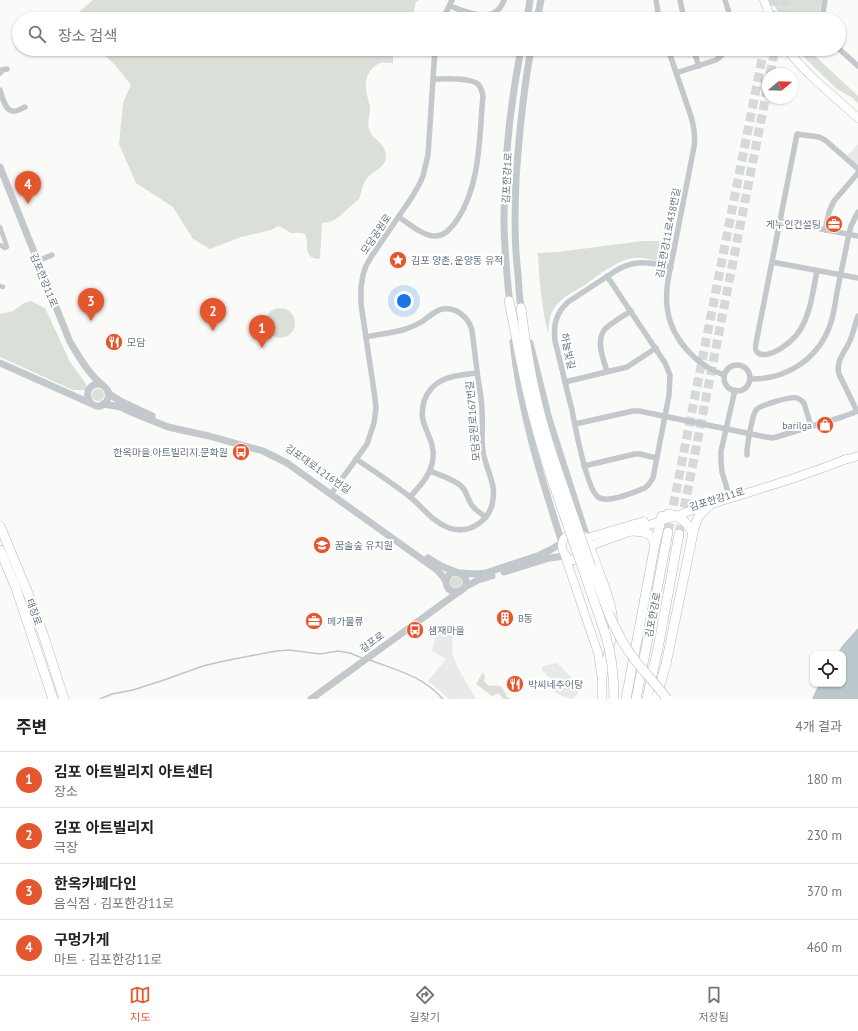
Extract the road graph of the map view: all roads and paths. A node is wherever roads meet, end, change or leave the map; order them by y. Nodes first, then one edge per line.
1 (504, 0) edge
2 (530, 0) edge
3 (541, 0) edge
4 (656, 0) edge
5 (680, 0) edge
6 (725, 0) edge
7 (764, 0) edge
8 (825, 0) edge
9 (451, 3) edge
10 (446, 12) edge
11 (471, 12) edge
12 (494, 12) edge
13 (528, 12) edge
14 (538, 12) edge
15 (658, 12) edge
16 (683, 12) edge
17 (729, 12) edge
18 (768, 12) edge
19 (823, 12) edge
20 (846, 54) edge
21 (435, 56) edge
22 (520, 56) edge
23 (530, 56) edge
24 (670, 56) edge
25 (696, 56) edge
26 (721, 56) edge
27 (792, 56) edge
28 (857, 63) edge
29 (699, 66) junction
30 (7, 69) dead end
31 (0, 73) edge
32 (676, 73) junction
33 (433, 79) junction
34 (0, 90) edge
35 (25, 107) dead end
36 (858, 118) edge
37 (0, 167) edge
38 (858, 169) edge
39 (858, 173) edge
40 (0, 174) edge
41 (858, 212) edge
42 (399, 217) junction
43 (780, 221) junction
44 (0, 227) edge
45 (825, 230) junction
46 (848, 234) junction
47 (858, 236) edge
48 (0, 245) edge
49 (52, 255) dead end
50 (36, 262) junction
51 (772, 262) junction
52 (671, 267) junction
53 (817, 271) junction
54 (841, 275) junction
55 (607, 276) junction
56 (858, 278) edge
57 (509, 301) junction
58 (521, 308) junction
59 (631, 311) junction
60 (858, 316) edge
61 (366, 337) junction
62 (656, 348) junction
63 (0, 363) edge
64 (477, 372) junction
65 (607, 372) junction
66 (724, 375) junction
67 (750, 380) junction
68 (565, 382) junction
69 (102, 385) junction
70 (89, 389) junction
71 (735, 390) junction
72 (108, 393) junction
73 (76, 396) junction
74 (90, 403) junction
75 (103, 404) junction
76 (858, 411) edge
77 (665, 416) junction
78 (575, 424) junction
79 (811, 426) junction
80 (726, 428) junction
81 (750, 434) junction
82 (747, 455) dead end
83 (858, 456) edge
84 (656, 458) junction
85 (356, 459) junction
86 (846, 459) junction
87 (584, 466) junction
88 (430, 471) junction
89 (332, 493) junction
90 (561, 493) junction
91 (729, 495) junction
92 (410, 497) junction
93 (710, 505) junction
94 (666, 516) junction
95 (486, 517) junction
96 (0, 526) edge
97 (632, 531) junction
98 (668, 532) tunnel mouth
99 (693, 533) junction
100 (679, 534) tunnel mouth
101 (589, 542) junction
102 (562, 543) junction
103 (655, 544) junction
104 (0, 550) edge
105 (565, 556) junction
106 (587, 568) junction
107 (459, 573) junction
108 (447, 584) junction
109 (462, 589) junction
110 (444, 602) junction
111 (602, 680) junction
112 (53, 699) edge
113 (64, 699) edge
114 (311, 699) edge
115 (602, 699) edge
116 (614, 699) edge
117 (626, 699) edge
118 (636, 699) edge
119 (647, 699) edge
120 (656, 699) edge
121 (666, 699) edge

1 - 12 street
2 - 13 street
3 - 14 street
4 - 15 street
5 - 16 street
6 - 17 street
7 - 18 main road
8 - 19 street
9 - 10 street
9 - 11 street
20 - 28 street
21 - 33 street, 모담공원로
22 - 57 street, 김포한강1로
23 - 58 street, 김포한강1로
24 - 32 street, 김포한강11로438번길
25 - 29 street
26 - 29 street
27 - 36 main road
29 - 32 street
30 - 31 street
32 - 52 street, 김포한강11로438번길
33 - 42 street, 모담공원로
33 - 42 street
34 - 35 street
37 - 50 street, 김포한강11로
38 - 43 street
39 - 45 street
40 - 50 street, 김포한강11로
41 - 46 street
42 - 61 street, 모담공원로
43 - 45 street
43 - 51 street
44 - 48 street
45 - 46 street
46 - 47 street
46 - 54 street
49 - 50 street
50 - 69 street, 김포한강11로
50 - 70 street, 김포한강11로
51 - 53 street
51 - 53 street
52 - 55 street, 하늘빛길
52 - 66 street, 김포한강11로438번길
53 - 54 street
54 - 56 street
54 - 67 street
55 - 59 street, 하늘빛길
55 - 68 street, 하늘빛길
57 - 90 main road
57 - 102 street, 김포한강1로
58 - 90 main road
58 - 101 street, 김포한강1로
59 - 62 street, 하늘빛길
59 - 65 street
60 - 76 street
61 - 64 street, 모담공원로167번길
61 - 85 street, 모담공원로
62 - 65 street, 하늘빛길
62 - 77 street, 하늘빛길
63 - 73 street
64 - 88 street, 모담공원로167번길
64 - 95 street, 모담공원로167번길
65 - 68 street, 하늘빛길
66 - 67 street
66 - 71 street
67 - 71 street
68 - 78 street, 하늘빛길
69 - 70 street
69 - 72 street
70 - 73 street
70 - 74 street
71 - 80 street
72 - 75 street
72 - 89 street, 김포대로1216번길
73 - 74 street
74 - 75 street
75 - 89 street, 김포대로1216번길
76 - 79 street
77 - 78 street
77 - 80 street
77 - 84 street, 하늘빛길
78 - 87 street, 하늘빛길
79 - 81 street
79 - 81 street
80 - 81 street
80 - 91 street
81 - 82 street
83 - 86 main road, 김포한강11로
84 - 87 street
84 - 87 street, 하늘빛길
85 - 89 street, 모담공원로
85 - 92 street
86 - 91 main road, 김포한강11로
86 - 93 main road, 김포한강11로
88 - 92 street, 모담공원로167번길
88 - 95 street
89 - 107 street, 김포대로1216번길
89 - 108 street, 김포대로1216번길
90 - 106 main road, bridge
91 - 94 main road, 김포한강11로
92 - 95 street
93 - 94 main road, 김포한강11로
93 - 99 main road
94 - 97 main road, 김포한강11로
94 - 99 main road
94 - 101 main road, 김포한강11로
94 - 103 main road
96 - 113 main road, 태장로
97 - 101 main road, 김포한강11로
97 - 103 main road
98 - 118 main road, 김포한강로
99 - 120 main road
100 - 119 main road, 김포한강로
101 - 102 main road
101 - 105 main road
101 - 111 main road
102 - 105 main road
102 - 107 street, 김포대로1216번길
103 - 117 main road
104 - 112 main road, 태장로
105 - 109 street
105 - 111 main road
106 - 116 main road, bridge
106 - 121 main road, bridge
107 - 108 street
107 - 109 street
108 - 109 street
108 - 110 street
109 - 110 street, 걸포로
110 - 114 street, 걸포로
111 - 115 main road

